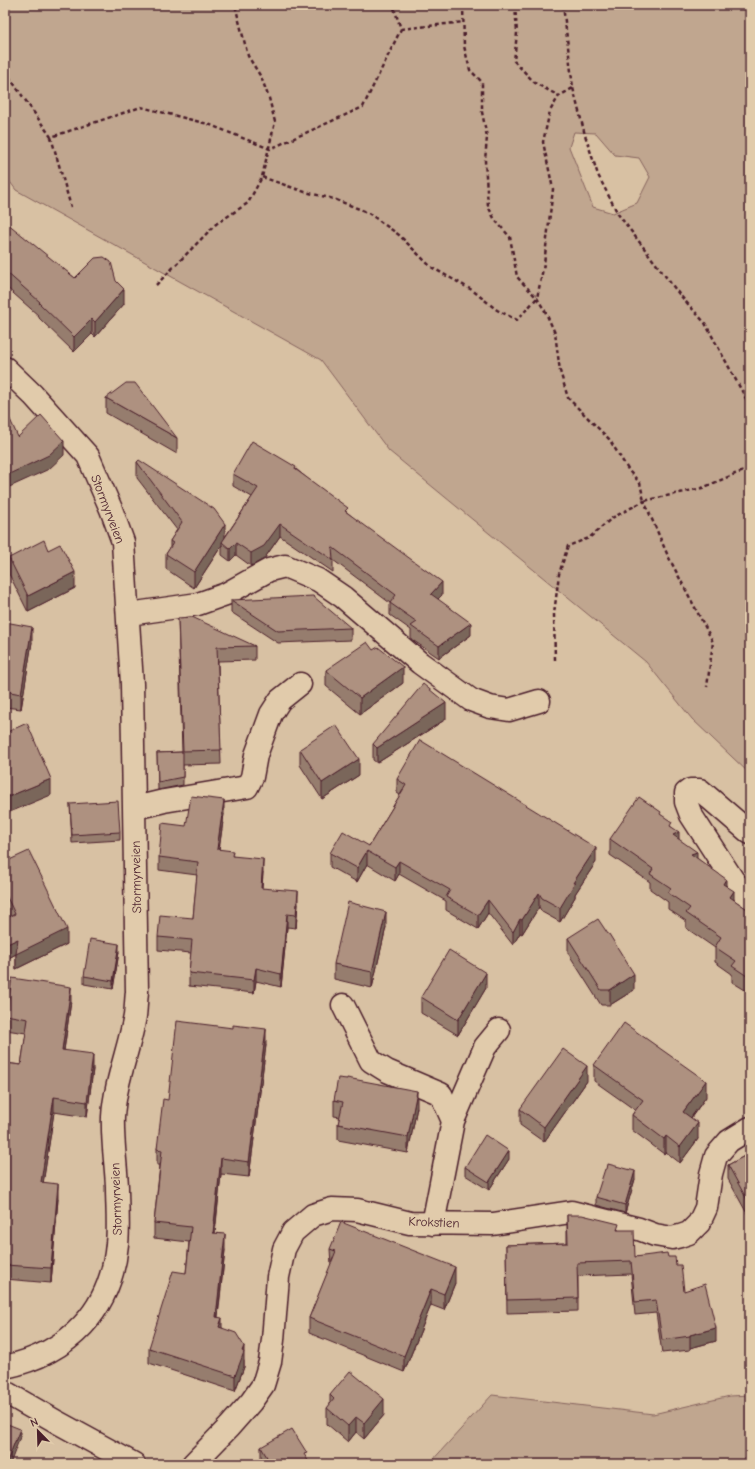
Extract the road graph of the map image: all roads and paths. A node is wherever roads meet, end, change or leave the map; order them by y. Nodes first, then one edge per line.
1 (235, 5) edge
2 (393, 5) edge
3 (464, 5) edge
4 (515, 5) edge
5 (563, 5) edge
6 (464, 22) junction
7 (401, 29) junction
8 (5, 71) edge
9 (573, 88) junction
10 (559, 96) junction
11 (51, 137) junction
12 (270, 149) junction
13 (262, 177) junction
14 (71, 208) dead end
15 (156, 285) dead end
16 (537, 298) junction
17 (5, 368) edge
18 (750, 406) edge
19 (750, 469) edge
20 (644, 502) junction
21 (129, 614) junction
22 (555, 660) dead end
23 (300, 684) dead end
24 (707, 687) dead end
25 (538, 701) dead end
26 (135, 808) junction
27 (750, 833) edge
28 (750, 901) edge
29 (342, 1005) dead end
30 (499, 1030) dead end
31 (453, 1121) junction
32 (750, 1128) edge
33 (433, 1224) junction
34 (5, 1366) edge
35 (5, 1392) edge
36 (134, 1464) edge
37 (193, 1464) edge

1 - 12 path
2 - 7 path
3 - 6 path
4 - 10 path
5 - 9 path
6 - 7 path
6 - 16 path
7 - 12 path
8 - 11 path
9 - 10 path
9 - 18 path
10 - 16 path
11 - 12 path
11 - 14 path
12 - 13 path
13 - 15 path
13 - 16 path
16 - 20 path
17 - 21 street, Stormyrveien
19 - 20 path
20 - 22 path
20 - 24 path
21 - 25 street
21 - 26 street, Stormyrveien
23 - 26 street
26 - 34 street, Stormyrveien
27 - 28 street
29 - 31 street
30 - 31 street
31 - 33 street
32 - 33 street, Krokstien
33 - 37 street, Krokstien
35 - 36 street

